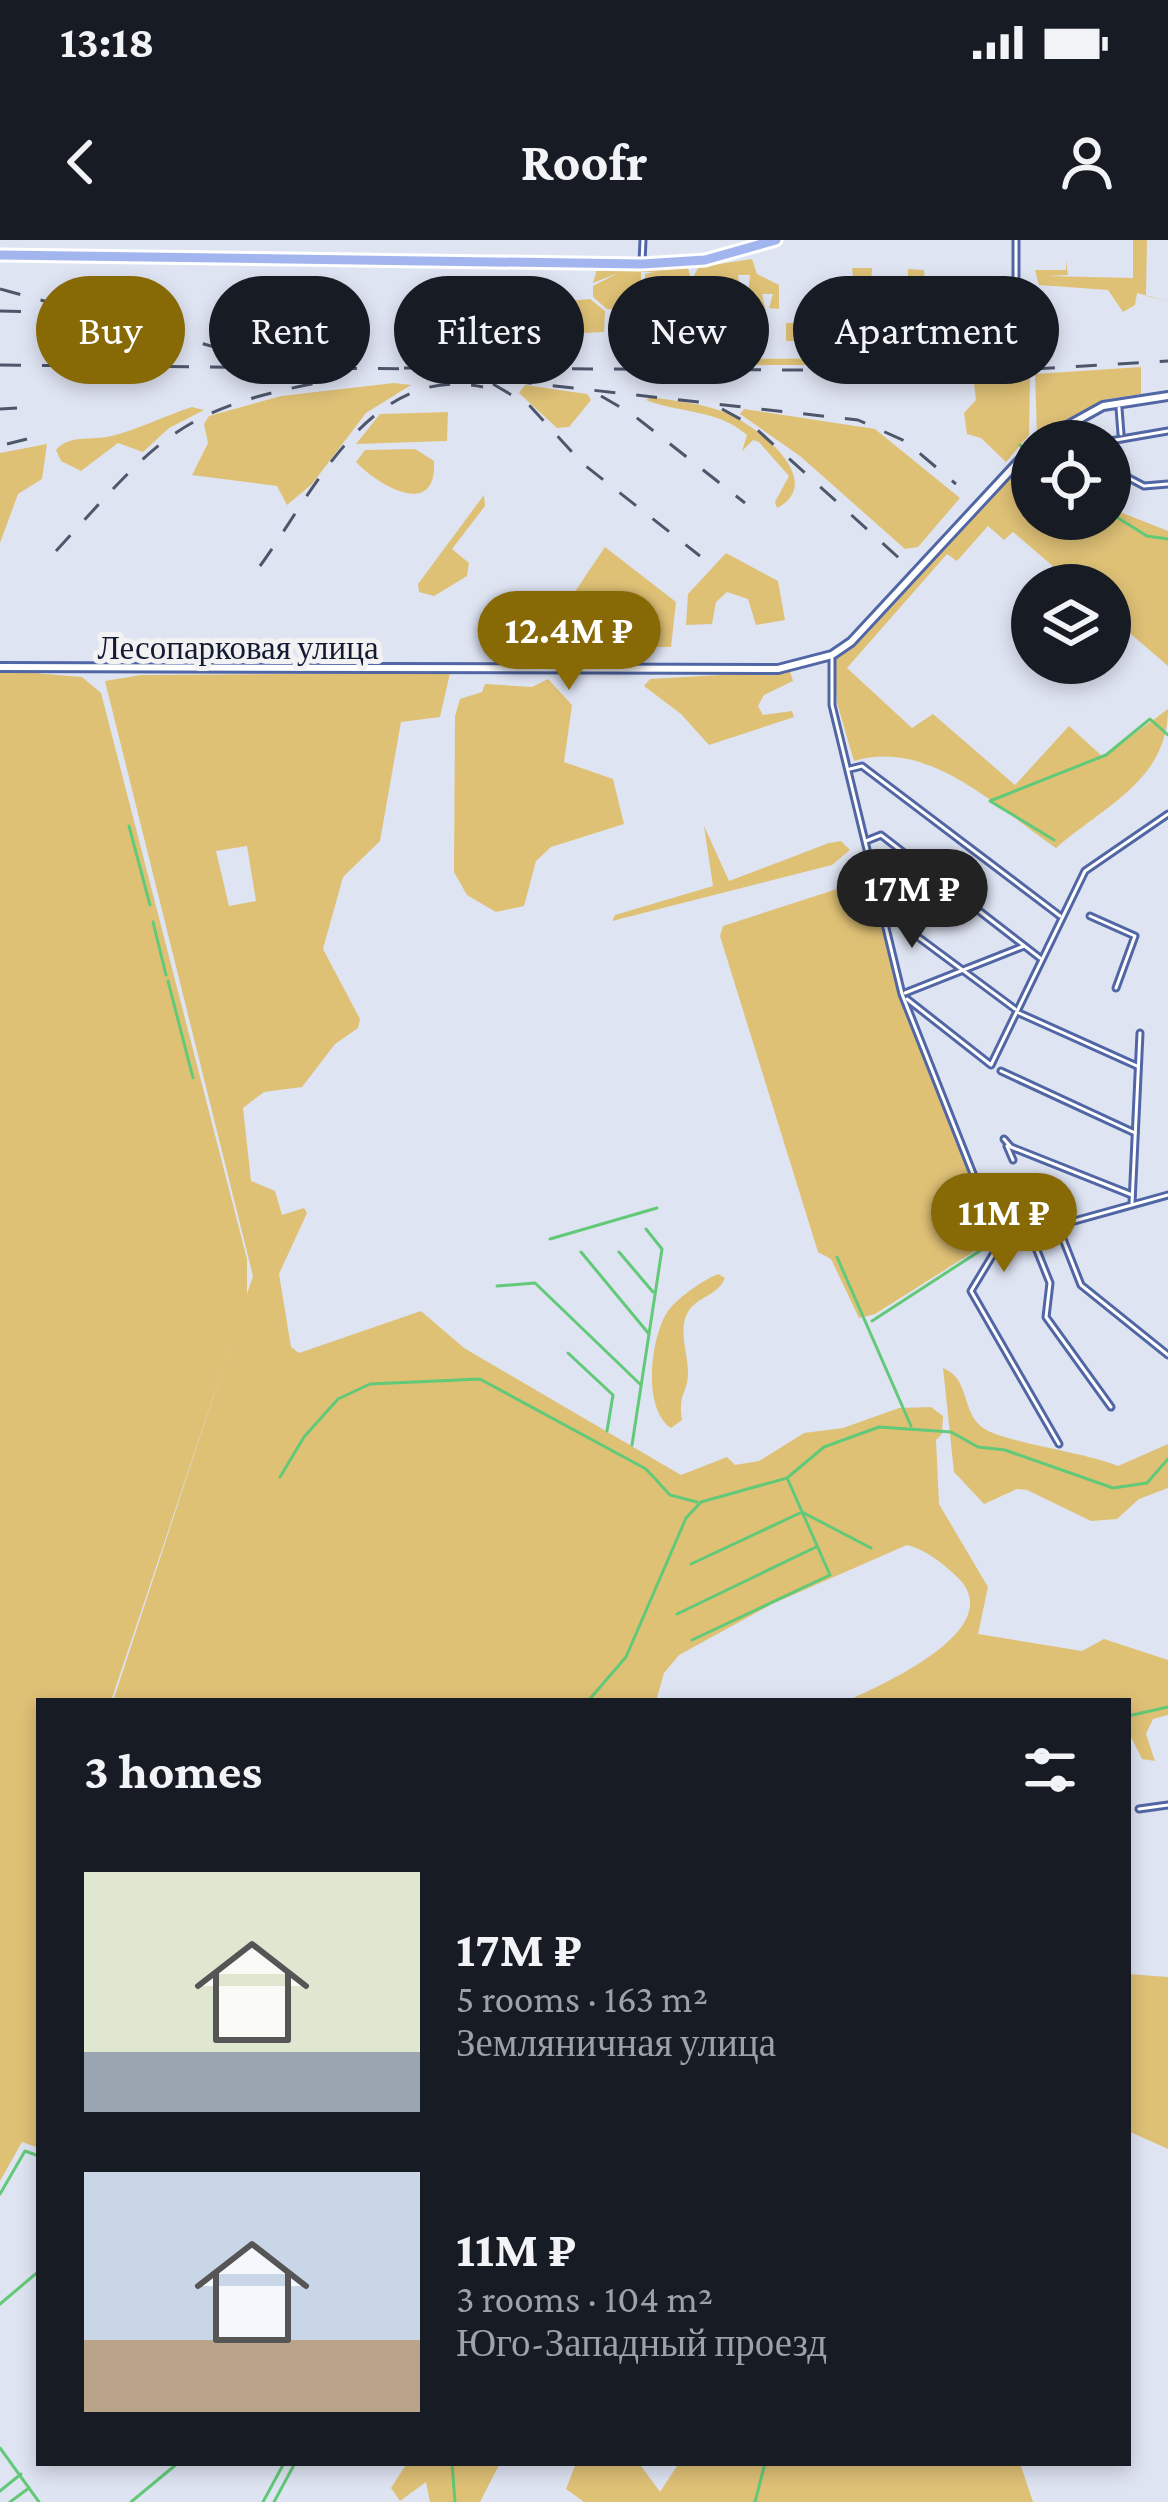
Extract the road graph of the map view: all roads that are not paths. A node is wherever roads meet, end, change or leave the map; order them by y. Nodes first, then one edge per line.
1 (643, 240) edge
2 (776, 240) edge
3 (1016, 240) edge
4 (0, 254) edge
5 (642, 264) junction
6 (1016, 276) edge
7 (1168, 396) edge
8 (1119, 401) junction
9 (1072, 420) edge
10 (1120, 420) edge
11 (1168, 430) edge
12 (1131, 435) edge
13 (1011, 470) edge
14 (1131, 479) edge
15 (1168, 484) edge
16 (832, 655) junction
17 (0, 667) edge
18 (848, 770) junction
19 (1168, 814) edge
20 (865, 841) junction
21 (882, 911) junction
22 (1090, 916) dead end
23 (1061, 917) junction
24 (1024, 946) junction
25 (1040, 958) junction
26 (964, 970) junction
27 (1117, 988) dead end
28 (902, 994) junction
29 (1018, 1012) junction
30 (1140, 1034) dead end
31 (1138, 1066) junction
32 (1000, 1071) dead end
33 (1135, 1133) junction
34 (1012, 1160) dead end
35 (1132, 1195) junction
36 (1168, 1195) edge
37 (1132, 1205) junction
38 (1059, 1227) junction
39 (1030, 1233) junction
40 (1000, 1242) junction
41 (1168, 1355) edge
42 (1111, 1407) dead end
43 (1059, 1444) dead end
44 (1168, 1805) edge
45 (1139, 1809) dead end

1 - 5 street
2 - 5 main road
3 - 6 street
4 - 5 main road
7 - 8 street
8 - 9 street
8 - 10 street
11 - 12 street
13 - 16 street, Лесопарковая улица
14 - 15 street
16 - 17 street, Лесопарковая улица
16 - 18 street
18 - 20 street
18 - 23 street
19 - 23 street
20 - 21 street
20 - 24 street
21 - 26 street
21 - 28 street
22 - 27 street
23 - 25 street
24 - 25 street
24 - 26 street
25 - 29 street
26 - 28 street
26 - 29 street
28 - 29 street
28 - 40 street
29 - 31 street
30 - 31 street
31 - 33 street
32 - 33 street
33 - 35 street
34 - 35 street
35 - 37 street
36 - 37 street
37 - 38 street
38 - 39 street
38 - 41 street
39 - 40 street
39 - 42 street
40 - 43 street
44 - 45 street

